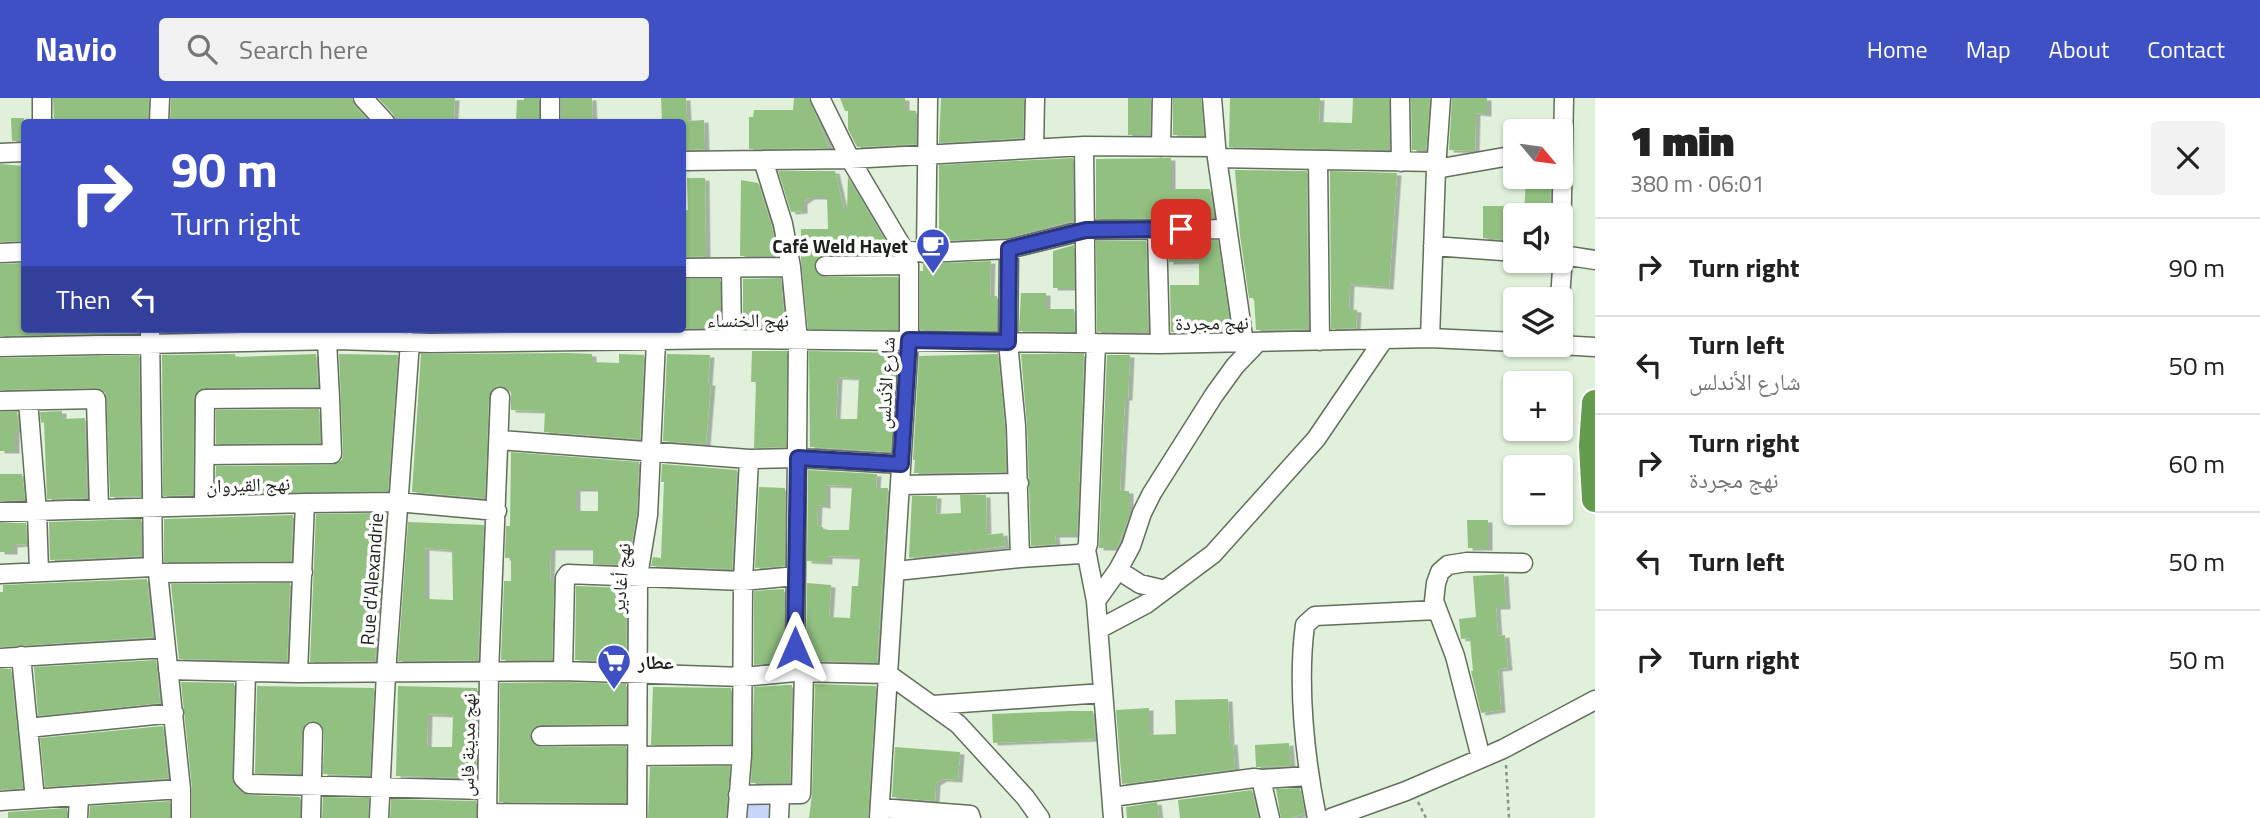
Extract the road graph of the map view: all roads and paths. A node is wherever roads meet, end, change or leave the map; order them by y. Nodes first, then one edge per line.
1 (42, 98) edge
2 (160, 98) edge
3 (363, 98) edge
4 (550, 98) edge
5 (820, 98) edge
6 (928, 98) edge
7 (1035, 98) edge
8 (1162, 98) edge
9 (1212, 98) edge
10 (1400, 98) edge
11 (1441, 98) edge
12 (1564, 98) edge
13 (42, 119) edge
14 (159, 119) edge
15 (382, 119) edge
16 (550, 119) edge
17 (1563, 119) edge
18 (1084, 146) junction
19 (1161, 147) junction
20 (1034, 148) junction
21 (21, 152) edge
22 (0, 153) edge
23 (1216, 153) junction
24 (925, 154) junction
25 (1503, 157) edge
26 (850, 159) junction
27 (763, 160) junction
28 (1318, 160) junction
29 (686, 161) edge
30 (1401, 162) junction
31 (1436, 165) junction
32 (1157, 229) junction
33 (1227, 229) junction
34 (1086, 230) junction
35 (1433, 246) junction
36 (1009, 249) junction
37 (1503, 251) edge
38 (0, 253) edge
39 (21, 253) edge
40 (926, 253) junction
41 (1573, 254) edge
42 (906, 257) junction
43 (1595, 260) edge
44 (825, 266) dead end
45 (791, 267) junction
46 (686, 268) edge
47 (732, 268) junction
48 (637, 335) edge
49 (430, 336) edge
50 (150, 337) edge
51 (334, 337) edge
52 (1430, 338) junction
53 (732, 339) junction
54 (1384, 339) junction
55 (798, 340) junction
56 (909, 340) junction
57 (656, 341) junction
58 (1320, 341) junction
59 (1503, 341) edge
60 (410, 342) junction
61 (1008, 342) junction
62 (1251, 342) junction
63 (1091, 343) junction
64 (1160, 344) junction
65 (1573, 346) edge
66 (0, 347) edge
67 (1595, 347) edge
68 (500, 397) dead end
69 (330, 398) junction
70 (0, 401) edge
71 (28, 401) junction
72 (1595, 402) edge
73 (500, 440) junction
74 (651, 452) junction
75 (205, 455) junction
76 (798, 458) junction
77 (749, 459) junction
78 (901, 464) junction
79 (1019, 483) junction
80 (901, 485) junction
81 (1595, 499) edge
82 (397, 502) junction
83 (304, 503) junction
84 (204, 506) junction
85 (151, 508) junction
86 (99, 509) junction
87 (497, 511) junction
88 (0, 512) edge
89 (37, 512) junction
90 (1086, 550) junction
91 (1020, 558) junction
92 (1523, 563) dead end
93 (155, 570) junction
94 (1118, 570) junction
95 (896, 571) junction
96 (39, 572) junction
97 (303, 572) junction
98 (0, 574) edge
99 (638, 576) junction
100 (796, 576) junction
101 (743, 581) junction
102 (1165, 590) junction
103 (1096, 601) junction
104 (1437, 610) junction
105 (1099, 629) junction
106 (166, 648) junction
107 (21, 656) junction
108 (0, 658) edge
109 (169, 670) junction
110 (563, 671) junction
111 (246, 672) junction
112 (637, 672) junction
113 (800, 672) junction
114 (298, 673) junction
115 (386, 673) junction
116 (489, 673) junction
117 (888, 674) junction
118 (743, 677) junction
119 (1103, 693) junction
120 (1595, 700) edge
121 (933, 705) junction
122 (174, 713) junction
123 (27, 728) junction
124 (313, 732) dead end
125 (637, 735) junction
126 (541, 736) dead end
127 (1504, 748) junction
128 (742, 755) junction
129 (638, 756) junction
130 (1481, 758) junction
131 (1309, 776) junction
132 (1261, 779) junction
133 (312, 785) junction
134 (380, 787) junction
135 (181, 789) junction
136 (487, 790) junction
137 (738, 795) junction
138 (780, 795) junction
139 (79, 796) junction
140 (1112, 797) junction
141 (35, 799) junction
142 (4, 807) edge
143 (879, 813) edge
144 (487, 816) edge
145 (637, 816) edge
146 (78, 818) edge
147 (181, 818) edge
148 (311, 818) edge
149 (379, 818) edge
150 (737, 818) edge
151 (779, 818) edge
152 (971, 818) edge
153 (1040, 818) edge
154 (1113, 818) edge
155 (1270, 818) edge
156 (1317, 818) edge
157 (1331, 818) edge
158 (1509, 818) edge

1 - 13 street
2 - 14 street
3 - 15 street
4 - 16 street
5 - 26 street
6 - 24 street
7 - 20 street
8 - 19 street
9 - 23 street
10 - 30 street
11 - 31 street
12 - 17 street
18 - 19 street
18 - 20 street
18 - 34 street
19 - 23 street
20 - 24 street
21 - 22 street
23 - 28 street
23 - 33 street
24 - 26 street
24 - 40 street
25 - 31 street
26 - 27 street
26 - 42 street
27 - 29 street
27 - 45 street
28 - 30 street
28 - 58 street
30 - 31 street
31 - 35 street
32 - 33 street
32 - 34 street
32 - 64 street
33 - 62 street
34 - 36 street
34 - 63 street
35 - 37 street
35 - 52 street
36 - 40 street
36 - 61 street
38 - 39 street
40 - 42 street
41 - 43 street
42 - 44 street
42 - 56 street, شارع الأندلس
45 - 47 street
45 - 55 street
46 - 47 street
47 - 53 street
48 - 49 street, نهج الخنساء
48 - 57 street, نهج الخنساء
49 - 60 street, نهج الخنساء
50 - 51 street, نهج الخنساء
50 - 66 street, نهج الخنساء
50 - 85 street
51 - 60 street, نهج الخنساء
51 - 69 street
52 - 54 street, نهج مجردة
52 - 59 street, نهج مجردة
53 - 55 street, نهج الخنساء
53 - 57 street, نهج الخنساء
54 - 58 street, نهج مجردة
54 - 102 street
55 - 56 street, نهج الخنساء
55 - 76 street
56 - 61 street, نهج مجردة
56 - 78 street, شارع الأندلس
57 - 74 street, نهج أغادير
58 - 62 street, نهج مجردة
60 - 82 street, Rue d'Alexandrie
61 - 63 street, نهج مجردة
61 - 79 street
62 - 64 street, نهج مجردة
62 - 94 street
63 - 64 street, نهج مجردة
63 - 90 street
65 - 67 street
68 - 73 street, نهج مدينة فاس
69 - 75 street
69 - 75 street
70 - 71 street
71 - 86 street
71 - 89 street
72 - 81 highway
73 - 74 street
73 - 87 street, نهج مدينة فاس
74 - 77 street
74 - 99 street, نهج أغادير
75 - 84 street
76 - 77 street
76 - 78 street
76 - 100 street
77 - 101 street
78 - 80 street, شارع الأندلس
79 - 80 street
79 - 91 street
80 - 95 street, شارع الأندلس
82 - 83 street, نهج القيروان
82 - 87 street, نهج القيروان
82 - 115 street, Rue d'Alexandrie
83 - 84 street, نهج القيروان
83 - 97 street
84 - 85 street, نهج القيروان
85 - 86 street, نهج القيروان
85 - 93 street
86 - 89 street, نهج القيروان
87 - 116 street, نهج مدينة فاس
88 - 89 street, نهج القيروان
89 - 96 street
90 - 91 street
90 - 103 street
91 - 95 street
92 - 104 street
93 - 96 street
93 - 97 street
93 - 106 street
94 - 102 street
94 - 103 street
95 - 117 street, شارع الأندلس
96 - 98 street
97 - 114 street
99 - 101 street
99 - 110 street
99 - 112 street, نهج أغادير
100 - 101 street
100 - 113 street
101 - 118 street
102 - 105 street
103 - 105 street
104 - 130 street
104 - 131 street
105 - 119 street
106 - 107 street
106 - 109 street
107 - 108 street
107 - 123 street
109 - 111 street
109 - 122 street
110 - 112 street
110 - 116 street
111 - 114 street
111 - 133 street
112 - 118 street
112 - 125 street, نهج أغادير
113 - 117 street
113 - 118 street
113 - 138 street
114 - 115 street
115 - 116 street
115 - 134 street, Rue d'Alexandrie
116 - 136 street, نهج مدينة فاس
117 - 121 street
117 - 143 street, شارع الأندلس
118 - 128 street
119 - 121 street
119 - 140 street
120 - 127 street
121 - 153 street
122 - 123 street
122 - 135 street
123 - 141 street
124 - 133 street
125 - 126 street
125 - 129 street, نهج أغادير
127 - 130 street
127 - 158 path
128 - 129 street
128 - 137 street
129 - 145 street, نهج أغادير
130 - 157 street
131 - 132 street
131 - 156 street
132 - 140 street
132 - 155 street
133 - 134 street
133 - 148 street
134 - 136 street
134 - 149 street, Rue d'Alexandrie
135 - 139 street
135 - 147 street
136 - 144 street, نهج مدينة فاس
137 - 138 street
137 - 150 street
138 - 151 street
139 - 141 street
139 - 146 street
140 - 154 street
141 - 142 street
143 - 152 street
144 - 145 street

